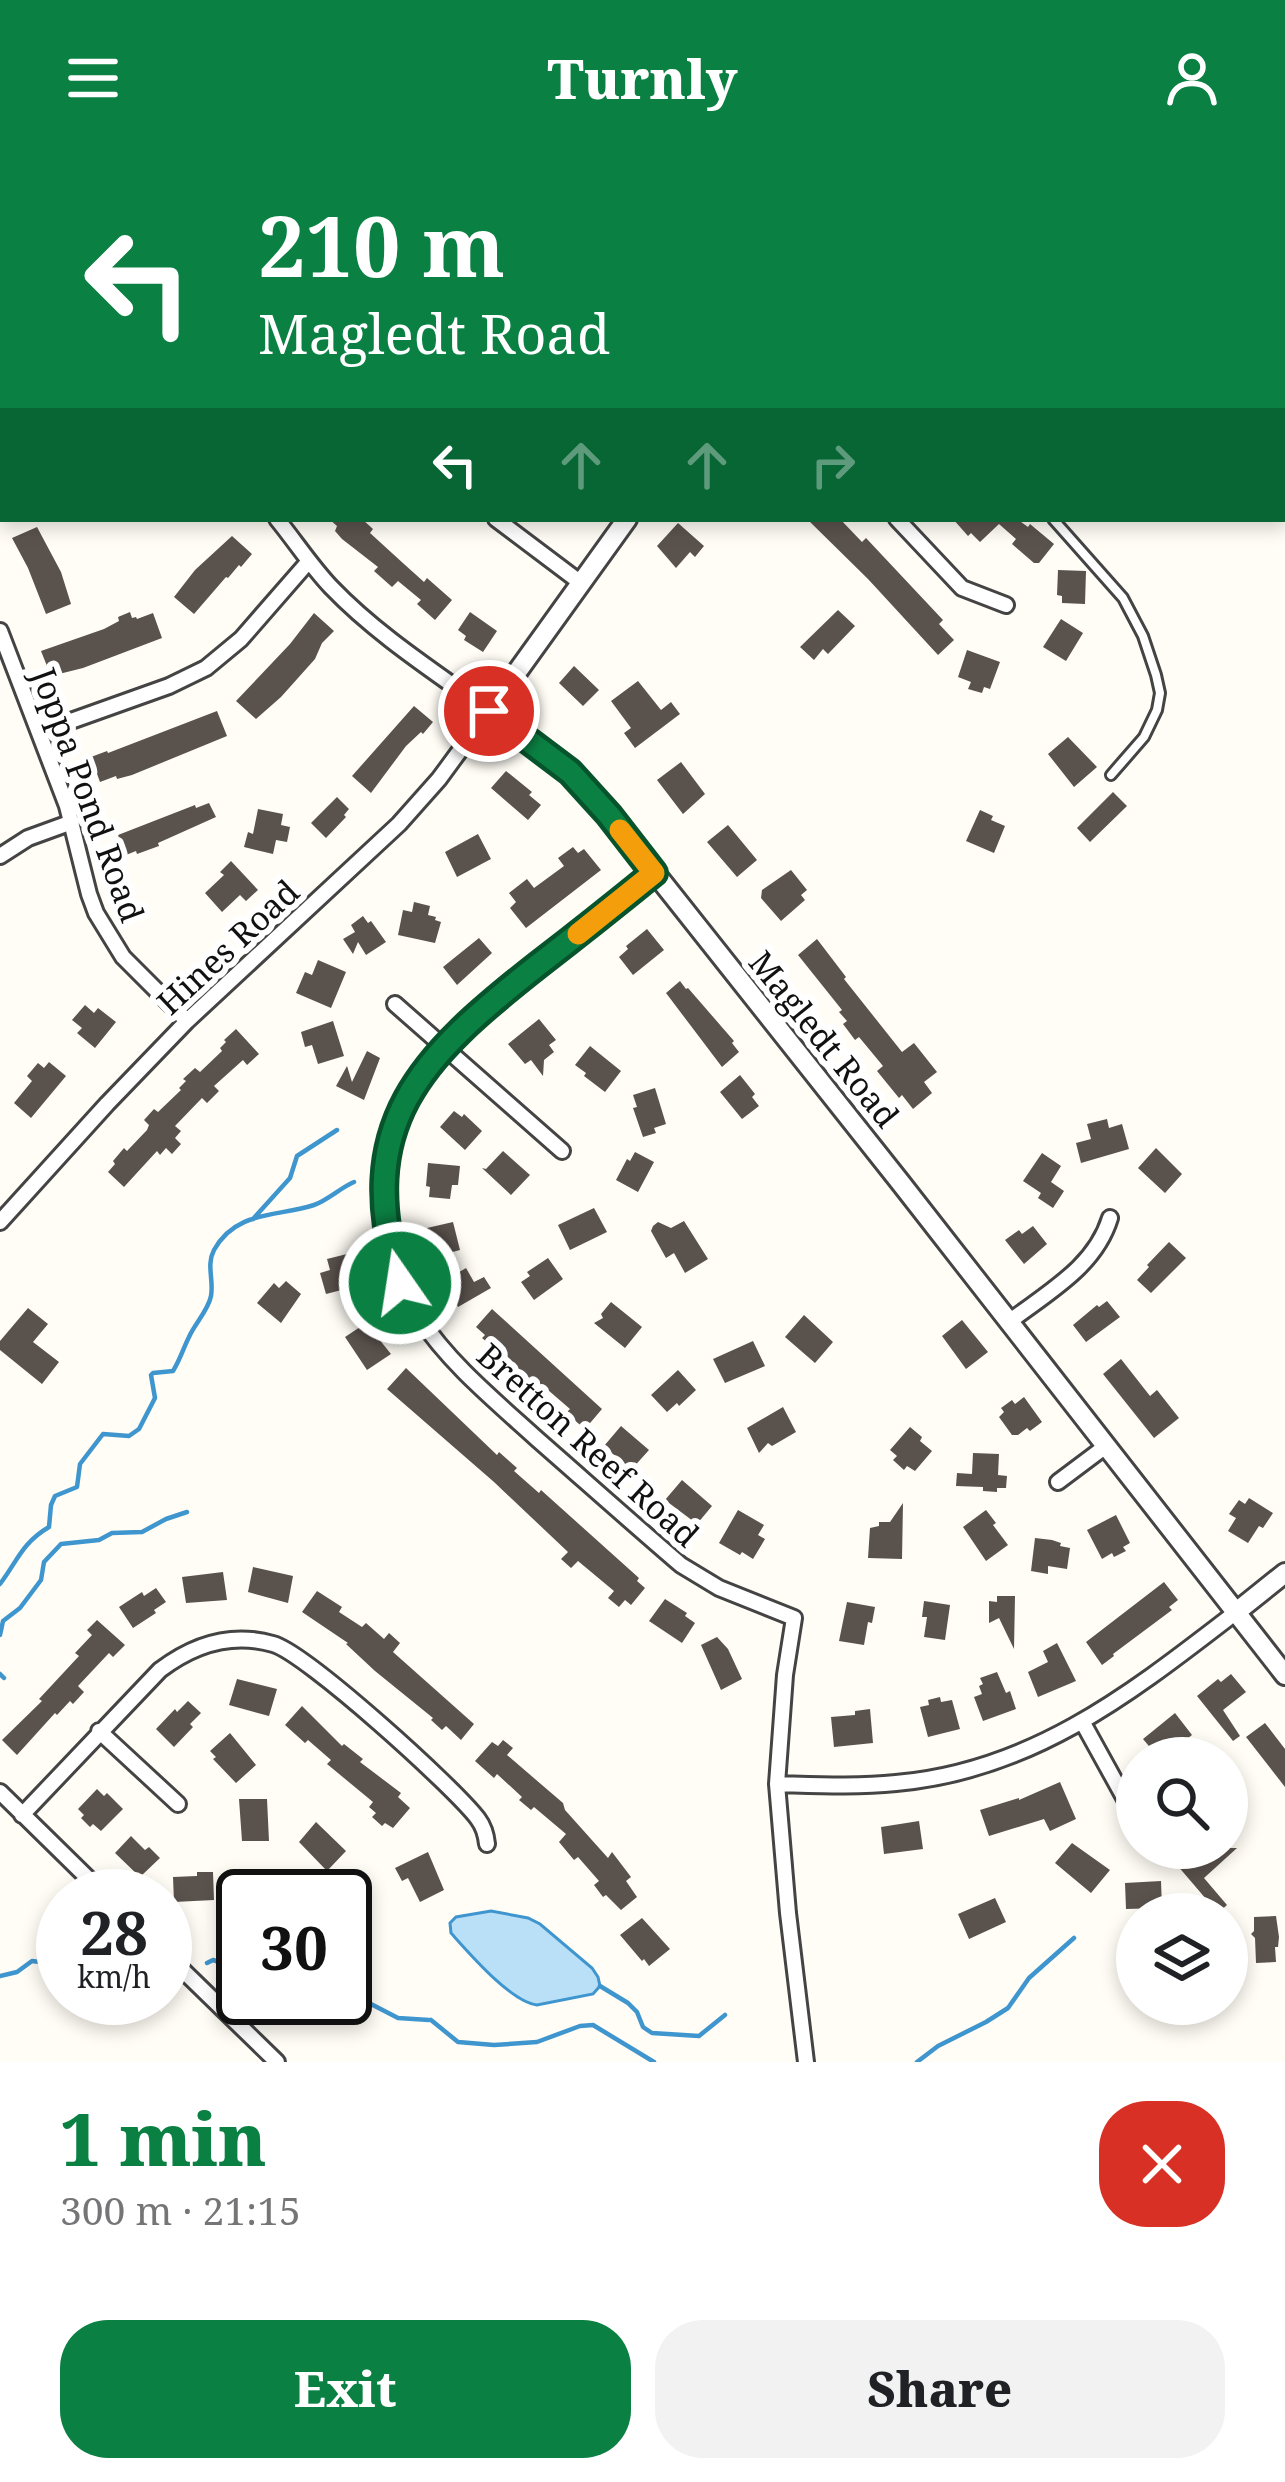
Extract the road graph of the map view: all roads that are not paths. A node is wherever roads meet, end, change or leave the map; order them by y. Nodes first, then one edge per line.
1 (280, 522) edge
2 (500, 522) edge
3 (625, 522) edge
4 (900, 522) edge
5 (1056, 522) edge
6 (309, 561) junction
7 (580, 583) junction
8 (1006, 605) dead end
9 (0, 631) edge
10 (489, 711) junction
11 (40, 732) junction
12 (1112, 775) dead end
13 (72, 822) junction
14 (0, 856) edge
15 (654, 873) junction
16 (395, 1004) dead end
17 (187, 1021) junction
18 (443, 1046) junction
19 (562, 1151) dead end
20 (1110, 1218) dead end
21 (0, 1222) edge
22 (1009, 1322) junction
23 (1106, 1446) junction
24 (1058, 1482) dead end
25 (1285, 1573) edge
26 (1235, 1612) junction
27 (1285, 1675) edge
28 (1083, 1723) junction
29 (99, 1731) junction
30 (1116, 1783) edge
31 (777, 1784) junction
32 (0, 1792) edge
33 (178, 1804) dead end
34 (22, 1814) junction
35 (487, 1844) dead end
36 (78, 1869) edge
37 (192, 1979) edge
38 (277, 2062) edge
39 (806, 2062) edge

1 - 6 street
2 - 7 street
3 - 7 street
4 - 8 street
5 - 12 lane
6 - 10 street
6 - 11 street
7 - 10 street
9 - 11 street, Joppa Pond Road
10 - 15 street, Magledt Road
10 - 17 street, Hines Road
11 - 13 street, Joppa Pond Road
13 - 14 street
13 - 17 street, Joppa Pond Road
15 - 18 street, Bretton Reef Road
15 - 22 street, Magledt Road
16 - 18 street
17 - 21 street, Hines Road
18 - 19 street
18 - 31 street, Bretton Reef Road
20 - 22 street
22 - 23 street, Magledt Road
23 - 24 street
23 - 26 street, Magledt Road
25 - 26 street
26 - 27 street, Magledt Road
26 - 28 street
28 - 30 street
28 - 31 street
29 - 33 street
29 - 34 street
29 - 35 street
31 - 39 street
32 - 34 street
34 - 36 street
37 - 38 street

